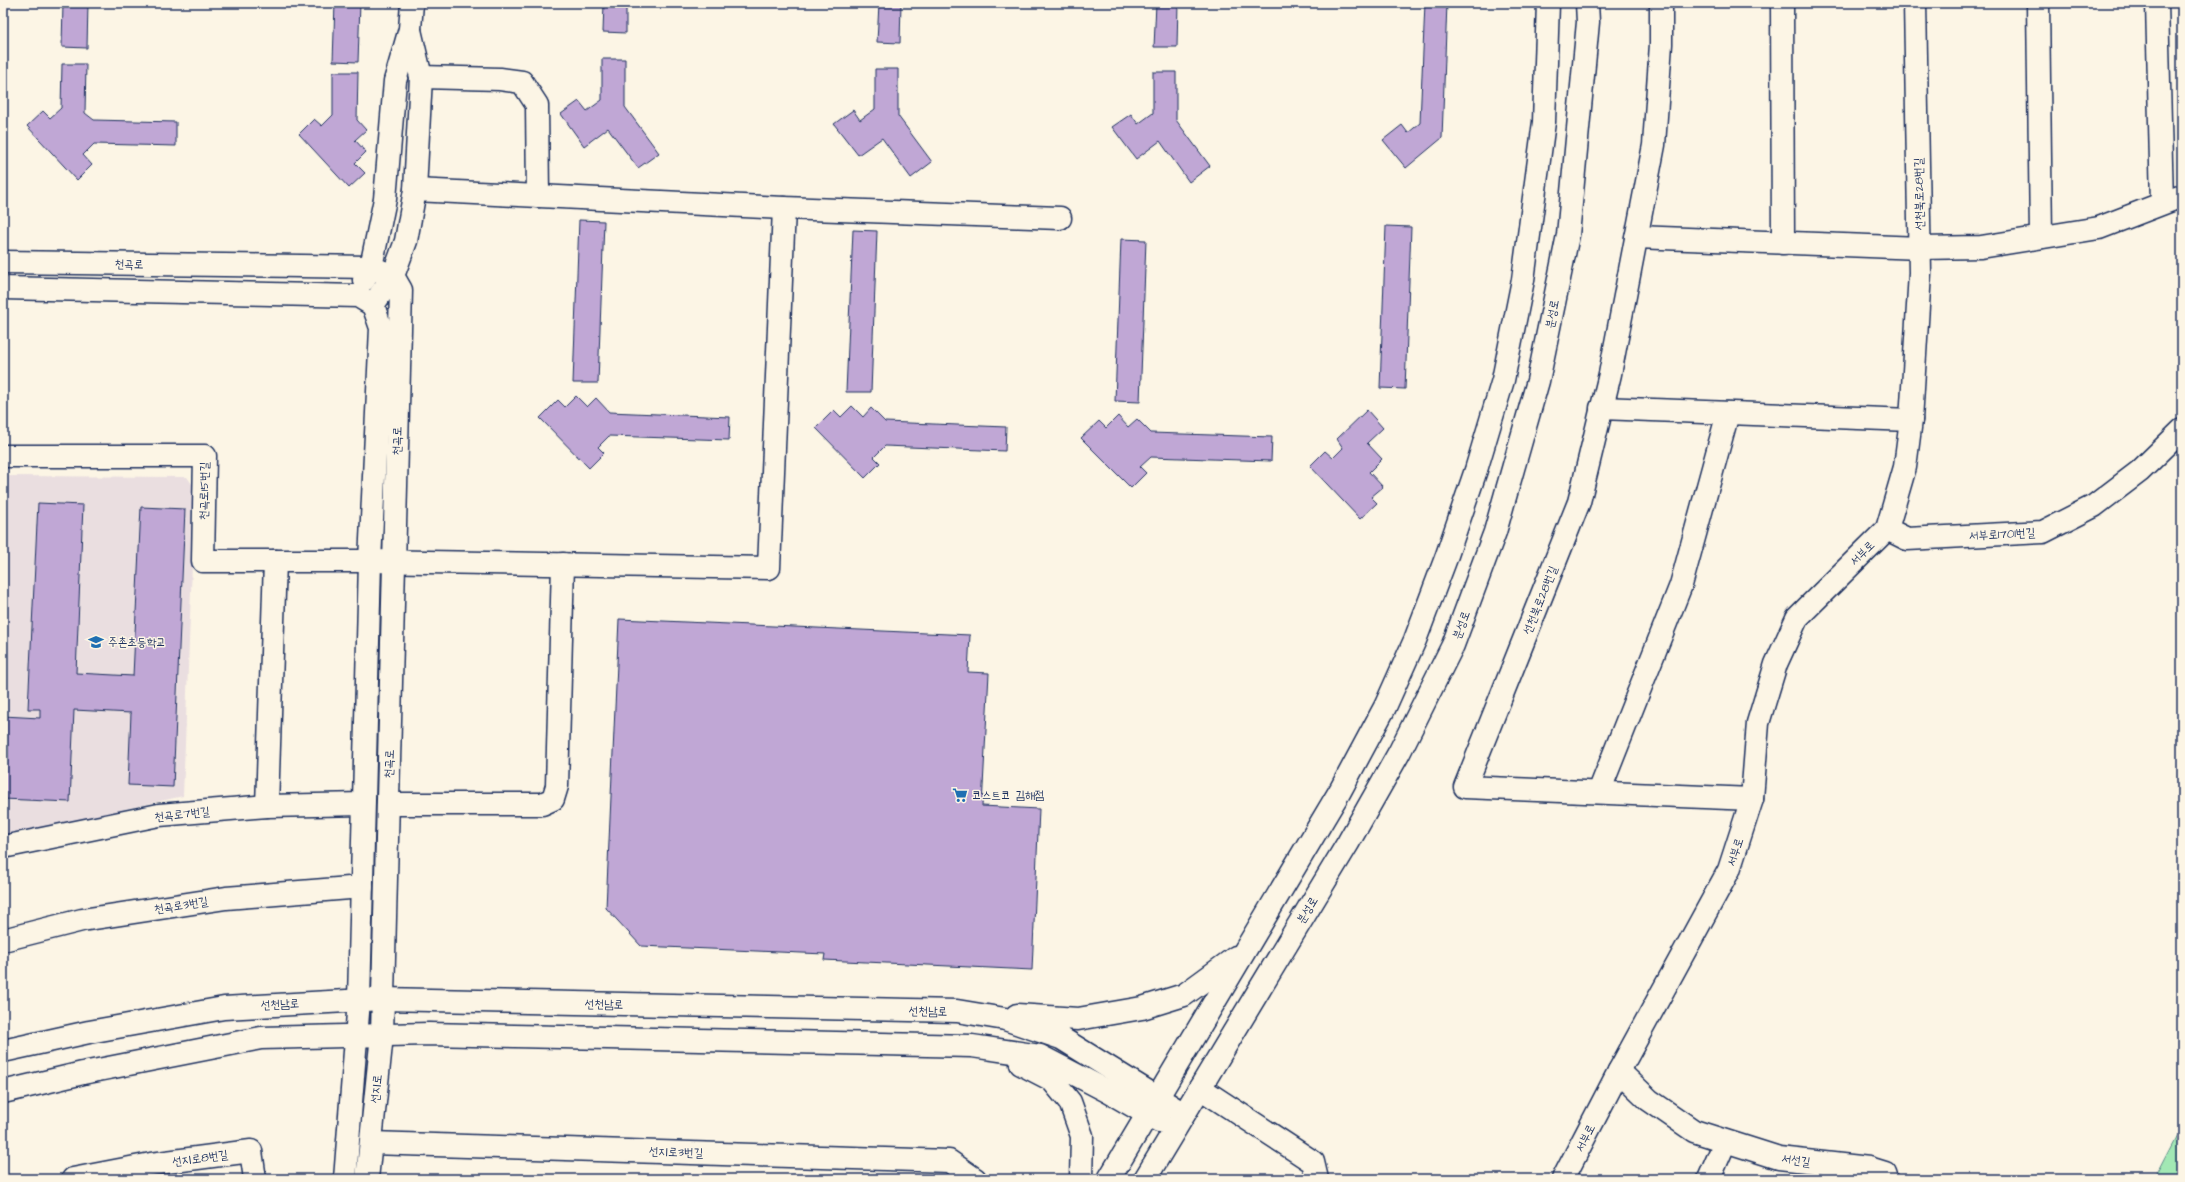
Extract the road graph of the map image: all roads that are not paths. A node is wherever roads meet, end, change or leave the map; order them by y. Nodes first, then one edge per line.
1 (412, 3) edge
2 (1548, 3) edge
3 (1587, 3) edge
4 (1661, 3) edge
5 (1782, 3) edge
6 (1915, 3) edge
7 (2038, 3) edge
8 (2157, 3) edge
9 (410, 29) junction
10 (421, 77) junction
11 (415, 190) junction
12 (538, 196) junction
13 (2182, 196) edge
14 (2162, 203) junction
15 (784, 208) junction
16 (1060, 218) dead end
17 (1636, 237) junction
18 (2042, 237) junction
19 (1782, 243) junction
20 (1920, 248) junction
21 (3, 262) edge
22 (371, 267) junction
23 (393, 276) junction
24 (3, 288) edge
25 (365, 301) junction
26 (1601, 408) junction
27 (1728, 413) junction
28 (1911, 420) junction
29 (2182, 430) edge
30 (3, 456) edge
31 (1886, 529) junction
32 (276, 561) junction
33 (370, 561) junction
34 (394, 561) junction
35 (563, 564) junction
36 (1599, 792) junction
37 (1752, 799) junction
38 (363, 804) junction
39 (388, 804) junction
40 (267, 806) junction
41 (3, 847) edge
42 (362, 888) junction
43 (3, 940) edge
44 (1243, 952) junction
45 (382, 999) junction
46 (359, 1000) junction
47 (957, 1011) junction
48 (382, 1035) junction
49 (357, 1036) junction
50 (993, 1049) junction
51 (3, 1051) edge
52 (1619, 1071) junction
53 (1200, 1088) junction
54 (3, 1092) edge
55 (1152, 1105) junction
56 (1180, 1122) junction
57 (1725, 1142) junction
58 (371, 1143) junction
59 (73, 1179) edge
60 (255, 1179) edge
61 (345, 1179) edge
62 (367, 1179) edge
63 (975, 1179) edge
64 (1081, 1179) edge
65 (1109, 1179) edge
66 (1145, 1179) edge
67 (1317, 1179) edge
68 (1563, 1179) edge
69 (1709, 1179) edge
70 (1887, 1179) edge

1 - 9 street
2 - 44 street
3 - 53 street, 분성로
4 - 17 street, 선천북로28번길
5 - 19 street
6 - 20 street, 선천북로28번길
7 - 18 street
8 - 14 street
9 - 10 street
9 - 22 street
10 - 11 street
10 - 12 street
11 - 12 street
11 - 23 street
12 - 15 street
13 - 14 street
14 - 18 street
15 - 16 street
15 - 35 street, 천곡로15번길
17 - 19 street, 선천북로28번길
17 - 26 street, 선천북로28번길
18 - 20 street
19 - 20 street, 선천북로28번길
20 - 28 street
21 - 22 street, 천곡로
22 - 23 street, 천곡로
22 - 25 street
23 - 25 street
23 - 34 street, 천곡로
24 - 25 street
25 - 33 street, 천곡로
26 - 27 street
26 - 36 street, 선천북로28번길
27 - 28 street
27 - 36 street
28 - 31 street
29 - 31 street, 서부로1701번길
30 - 32 street, 천곡로15번길
31 - 37 street, 서부로
32 - 33 street, 천곡로15번길
32 - 40 street
33 - 34 street, 천곡로15번길
33 - 38 street, 천곡로
34 - 35 street, 천곡로15번길
34 - 39 street, 천곡로
35 - 39 street
36 - 37 street
37 - 52 street, 서부로
38 - 40 street, 천곡로7번길
38 - 42 street, 천곡로
39 - 45 street, 천곡로
40 - 41 street, 천곡로7번길
42 - 43 street, 천곡로3번길
42 - 46 street, 천곡로
44 - 47 street
44 - 55 street
45 - 46 street, 선천남로
45 - 47 street, 선천남로
45 - 48 street, 선지로
46 - 49 street, 선지로
46 - 51 street, 선천남로
47 - 55 street, 선천남로
48 - 49 street, 선천남로
48 - 50 street, 선천남로
48 - 58 street, 선지로
49 - 54 street, 선천남로
49 - 61 street, 선지로
50 - 55 street, 선천남로
50 - 64 street
52 - 57 street, 서선길
52 - 68 street, 서부로
53 - 56 street, 분성로
53 - 67 street
55 - 56 street, 선천남로
55 - 65 street
56 - 66 street, 분성로
57 - 69 street
57 - 70 street, 서선길
58 - 62 street, 선지로
58 - 63 street, 선지로3번길
59 - 60 street, 선지로8번길

